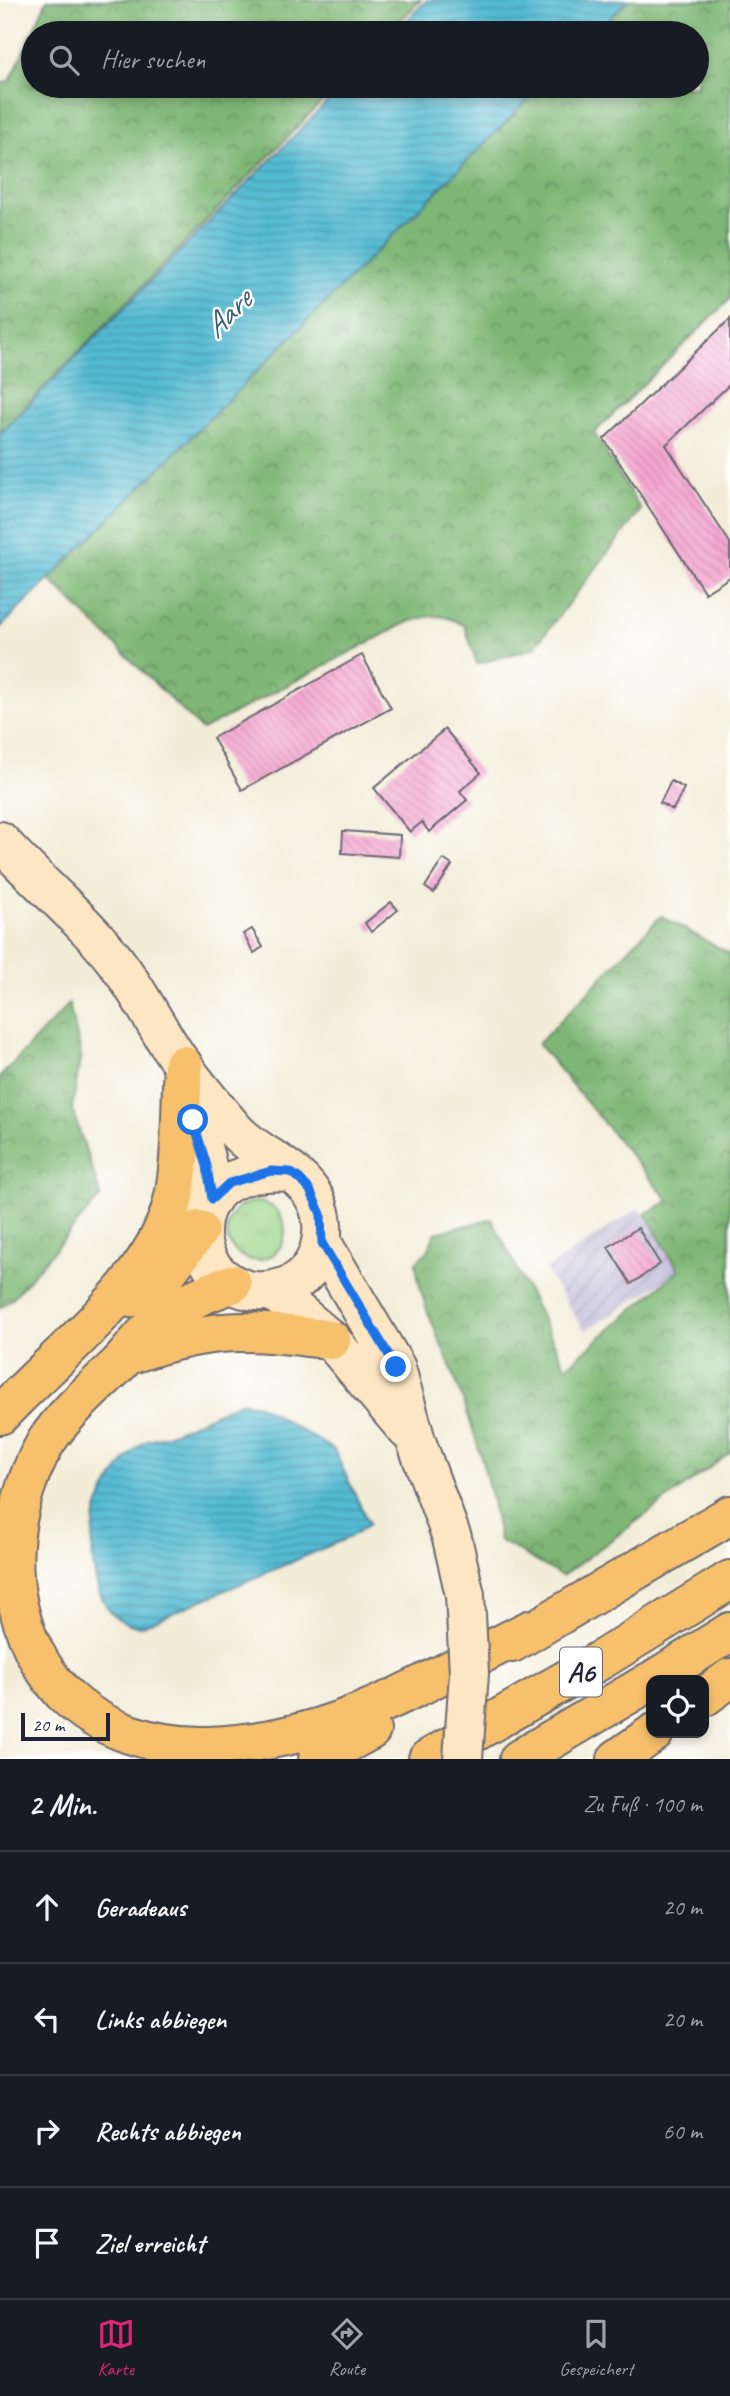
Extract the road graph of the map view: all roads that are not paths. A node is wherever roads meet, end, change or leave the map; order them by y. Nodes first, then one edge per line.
1 (0, 841) edge
2 (183, 1065) junction
3 (290, 1172) junction
4 (206, 1215) junction
5 (322, 1243) junction
6 (232, 1284) junction
7 (274, 1291) junction
8 (103, 1314) junction
9 (331, 1340) junction
10 (127, 1356) junction
11 (0, 1415) edge
12 (416, 1441) junction
13 (730, 1515) edge
14 (730, 1580) edge
15 (533, 1629) junction
16 (730, 1632) edge
17 (662, 1675) edge
18 (730, 1678) edge
19 (646, 1685) edge
20 (709, 1693) edge
21 (647, 1738) edge
22 (318, 1759) edge
23 (428, 1759) edge
24 (463, 1759) edge
25 (519, 1759) edge
26 (617, 1759) edge

1 - 2 main road
2 - 3 main road
2 - 4 main road
2 - 8 highway
3 - 4 main road
3 - 5 main road
4 - 6 main road
4 - 8 highway
5 - 7 main road
5 - 12 main road
6 - 7 main road
6 - 10 highway
7 - 9 main road
8 - 11 highway
9 - 10 highway
9 - 12 main road
10 - 15 highway
12 - 24 main road, bridge
13 - 15 highway
14 - 23 highway, A6
15 - 22 highway
16 - 17 highway, A6
18 - 20 highway
19 - 25 highway, A6
21 - 26 highway

